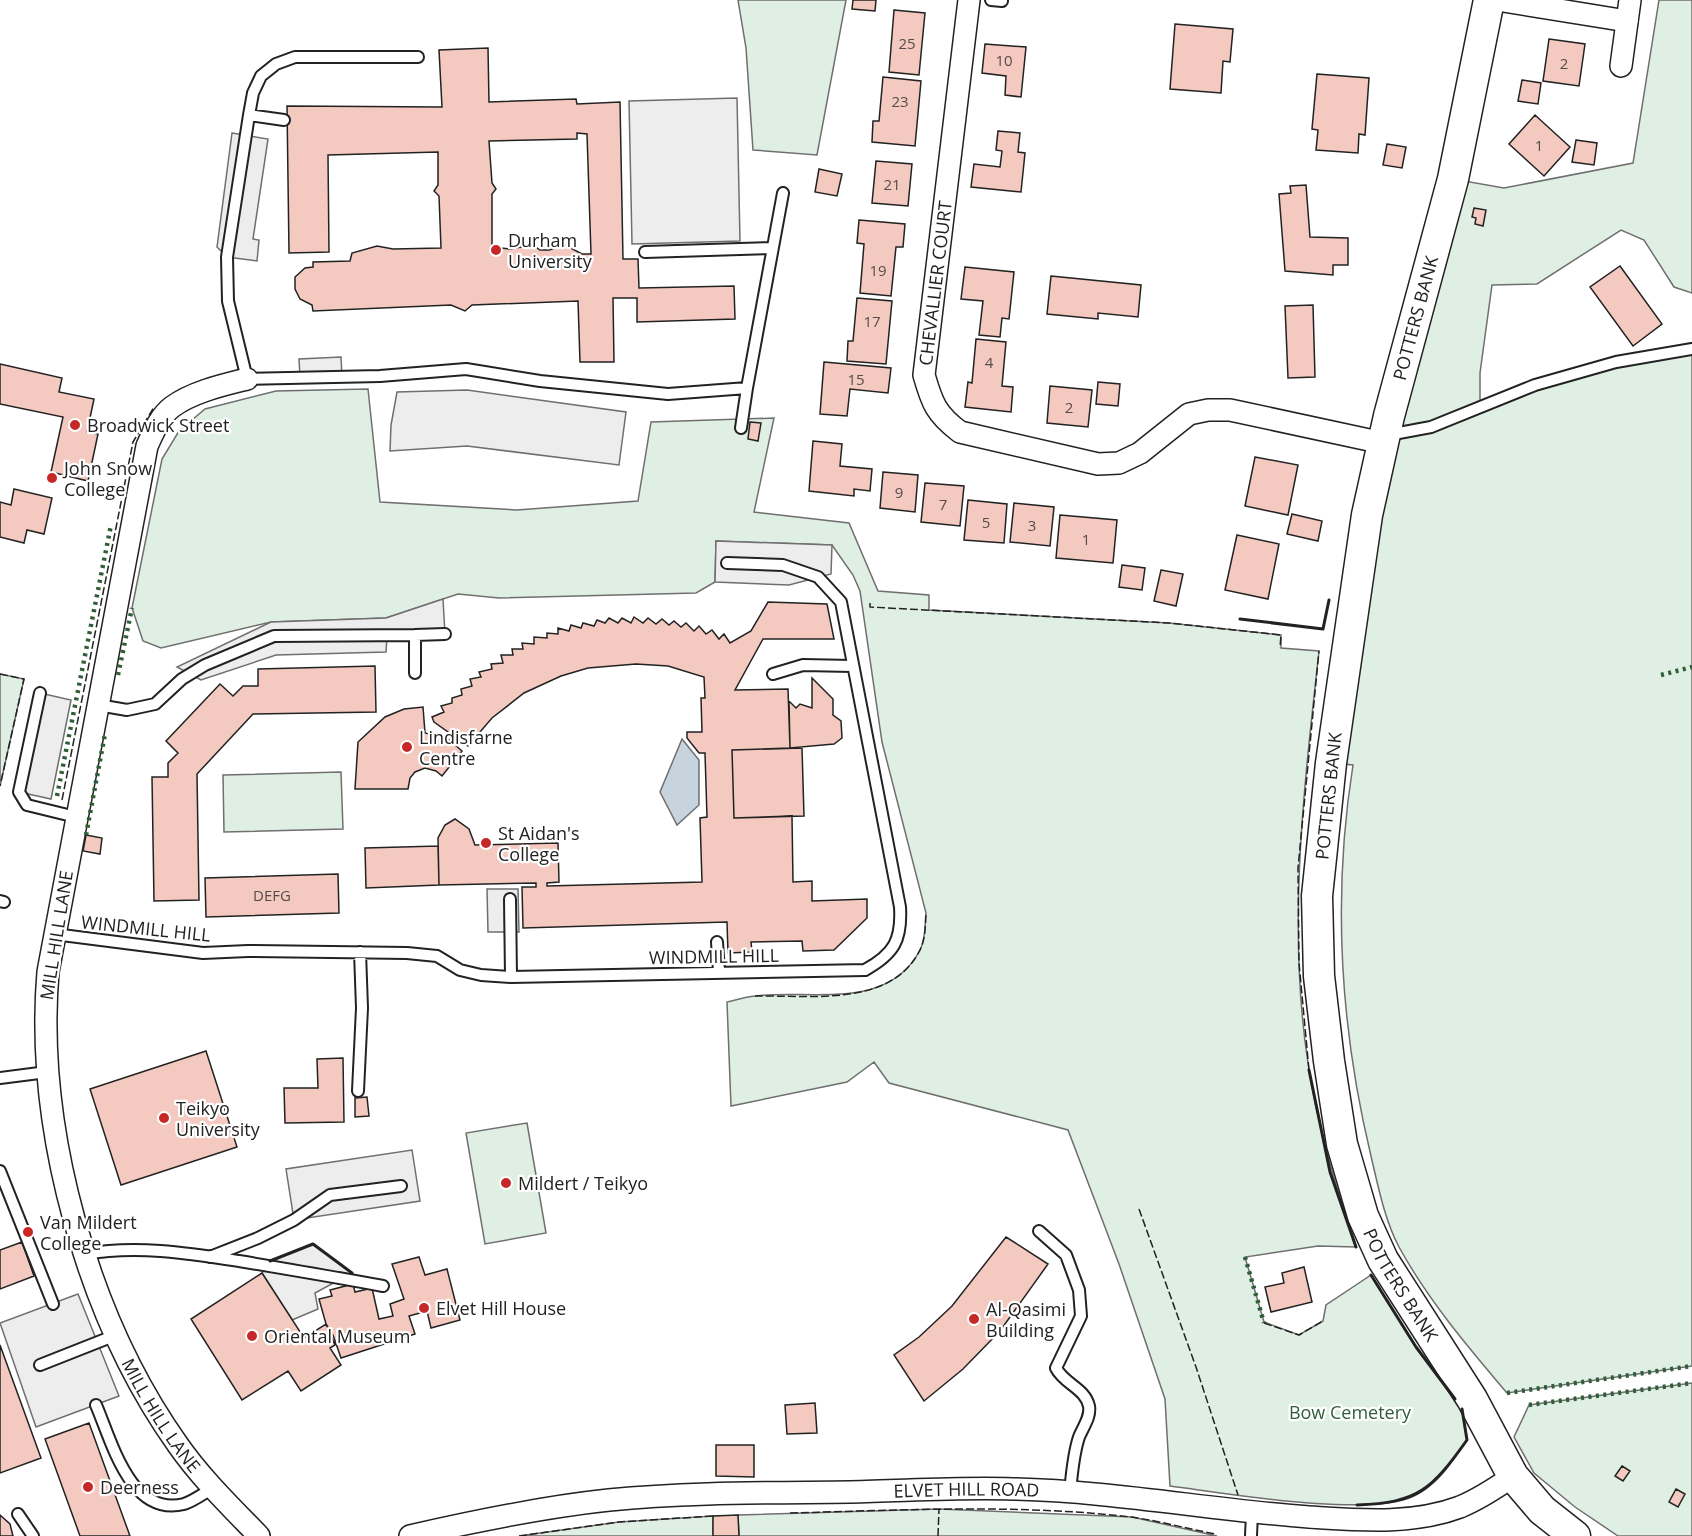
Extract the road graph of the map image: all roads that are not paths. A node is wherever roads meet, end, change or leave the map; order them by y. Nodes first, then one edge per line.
1 (969, 0) edge
2 (1489, 0) edge
3 (1497, 0) edge
4 (1630, 0) edge
5 (1627, 21) junction
6 (417, 57) dead end
7 (1621, 66) dead end
8 (249, 115) junction
9 (284, 120) dead end
10 (783, 193) dead end
11 (772, 248) junction
12 (645, 252) dead end
13 (1692, 349) edge
14 (247, 379) junction
15 (747, 388) junction
16 (741, 428) dead end
17 (1383, 440) junction
18 (727, 563) dead end
19 (445, 634) dead end
20 (414, 635) junction
21 (852, 666) junction
22 (415, 673) dead end
23 (773, 674) dead end
24 (40, 693) dead end
25 (98, 705) junction
26 (76, 817) junction
27 (510, 899) dead end
28 (54, 934) junction
29 (717, 942) dead end
30 (360, 952) junction
31 (718, 972) junction
32 (512, 977) junction
33 (47, 1072) junction
34 (0, 1078) edge
35 (358, 1091) dead end
36 (0, 1171) edge
37 (401, 1186) dead end
38 (1039, 1231) dead end
39 (85, 1254) junction
40 (209, 1257) junction
41 (384, 1286) dead end
42 (53, 1304) dead end
43 (116, 1335) junction
44 (40, 1365) dead end
45 (96, 1405) dead end
46 (1513, 1476) junction
47 (213, 1488) junction
48 (1070, 1492) junction
49 (1252, 1513) junction
50 (18, 1514) dead end
51 (33, 1536) edge
52 (259, 1536) edge
53 (410, 1536) edge
54 (1251, 1536) edge
55 (1575, 1536) edge

1 - 17 street, CHEVALLIER COURT
2 - 17 street, POTTERS BANK
3 - 5 street
4 - 5 street
5 - 7 street
6 - 8 lane
8 - 9 lane
8 - 14 lane
10 - 11 lane
11 - 12 lane
11 - 15 lane
13 - 17 lane
14 - 15 lane
14 - 25 street, MILL HILL LANE
15 - 16 lane
17 - 46 street, POTTERS BANK
18 - 21 lane, WINDMILL HILL
19 - 20 lane
20 - 22 lane
20 - 25 lane
21 - 23 lane
21 - 31 lane, WINDMILL HILL
24 - 26 lane
25 - 26 street, MILL HILL LANE
26 - 28 street, MILL HILL LANE
27 - 32 lane
28 - 30 lane, WINDMILL HILL
28 - 33 street, MILL HILL LANE
29 - 31 lane
30 - 32 lane, WINDMILL HILL
30 - 35 lane
31 - 32 lane, WINDMILL HILL
33 - 34 lane
33 - 39 street, MILL HILL LANE
36 - 42 lane
37 - 40 lane
38 - 48 lane
39 - 40 lane
39 - 43 street, MILL HILL LANE
40 - 41 lane
43 - 44 lane
43 - 47 street, MILL HILL LANE
45 - 47 lane
46 - 49 street, ELVET HILL ROAD
46 - 55 street, POTTERS BANK
47 - 52 street, MILL HILL LANE
48 - 49 street, ELVET HILL ROAD
48 - 53 street, ELVET HILL ROAD
49 - 54 lane
50 - 51 lane

